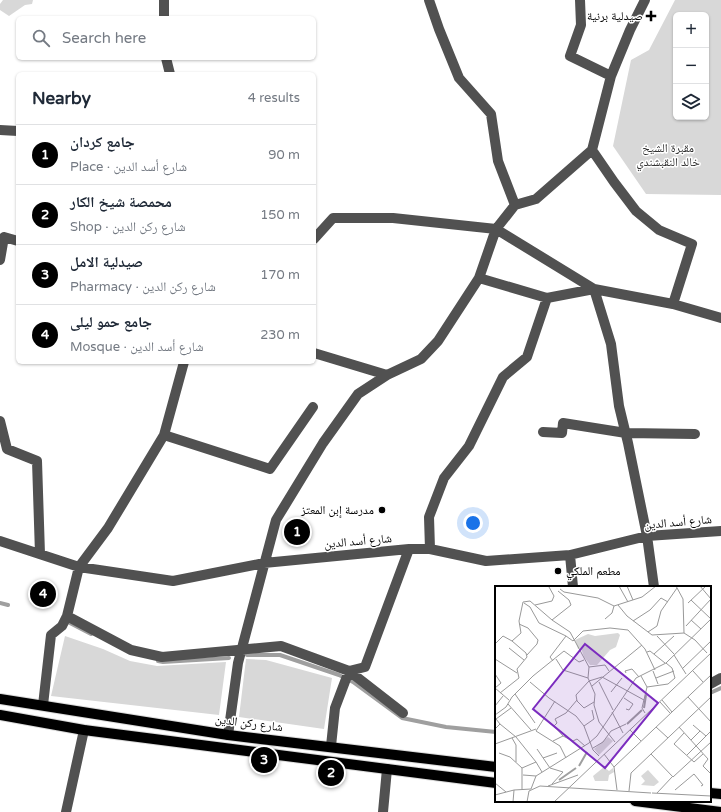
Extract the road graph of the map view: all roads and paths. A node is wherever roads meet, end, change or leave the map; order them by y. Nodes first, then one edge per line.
1 (164, 0) edge
2 (429, 0) edge
3 (580, 0) edge
4 (645, 0) edge
5 (164, 16) edge
6 (166, 60) edge
7 (170, 72) edge
8 (611, 76) junction
9 (0, 130) edge
10 (16, 131) edge
11 (592, 150) junction
12 (515, 205) junction
13 (496, 229) junction
14 (316, 237) edge
15 (16, 240) edge
16 (0, 260) edge
17 (479, 278) junction
18 (594, 289) junction
19 (547, 298) junction
20 (673, 304) junction
21 (721, 318) edge
22 (316, 353) edge
23 (183, 364) edge
24 (387, 375) junction
25 (313, 407) dead end
26 (0, 421) edge
27 (543, 432) dead end
28 (626, 433) junction
29 (694, 434) dead end
30 (164, 435) junction
31 (721, 531) edge
32 (647, 536) junction
33 (0, 541) edge
34 (409, 549) junction
35 (430, 549) junction
36 (40, 554) junction
37 (570, 555) junction
38 (264, 563) junction
39 (79, 567) junction
40 (573, 586) edge
41 (654, 586) edge
42 (67, 616) junction
43 (242, 650) junction
44 (349, 672) junction
45 (721, 678) edge
46 (711, 683) edge
47 (0, 699) edge
48 (43, 705) junction
49 (403, 713) dead end
50 (0, 715) edge
51 (84, 730) junction
52 (228, 734) junction
53 (330, 746) junction
54 (495, 767) edge
55 (387, 769) junction
56 (495, 783) edge
57 (711, 793) edge
58 (721, 794) edge
59 (643, 802) edge
60 (66, 812) edge
61 (383, 812) edge
62 (721, 812) edge

1 - 5 street
2 - 12 street
3 - 8 street
4 - 8 street
6 - 7 street
8 - 11 street
9 - 10 street
11 - 12 street
11 - 20 street
12 - 13 street
13 - 14 street
13 - 17 street
13 - 18 street
15 - 16 street
17 - 19 street
17 - 24 street
18 - 19 street
18 - 20 street
18 - 28 street
19 - 35 street
20 - 21 street
22 - 24 street
23 - 30 street
24 - 38 street
25 - 30 street
26 - 36 street
27 - 28 street
28 - 29 street
28 - 32 street
30 - 39 street
31 - 32 street, شارع أسد الدين
32 - 37 street, شارع أسد الدين
32 - 41 street
33 - 36 street, شارع أسد الدين
34 - 35 street, شارع أسد الدين
34 - 38 street, شارع أسد الدين
34 - 44 street
35 - 37 street, شارع أسد الدين
36 - 39 street, شارع أسد الدين
37 - 40 street
38 - 39 street, شارع أسد الدين
38 - 43 street
39 - 42 street
42 - 43 street
42 - 48 street
43 - 44 street
43 - 52 street
44 - 49 street
44 - 53 street
45 - 46 street
47 - 48 main road, شارع ركن الدين
48 - 52 main road, شارع ركن الدين
50 - 51 main road
51 - 55 main road
51 - 60 street
52 - 53 main road, شارع ركن الدين
53 - 54 main road, شارع ركن الدين
55 - 56 main road
55 - 61 street
57 - 58 main road
59 - 62 main road

